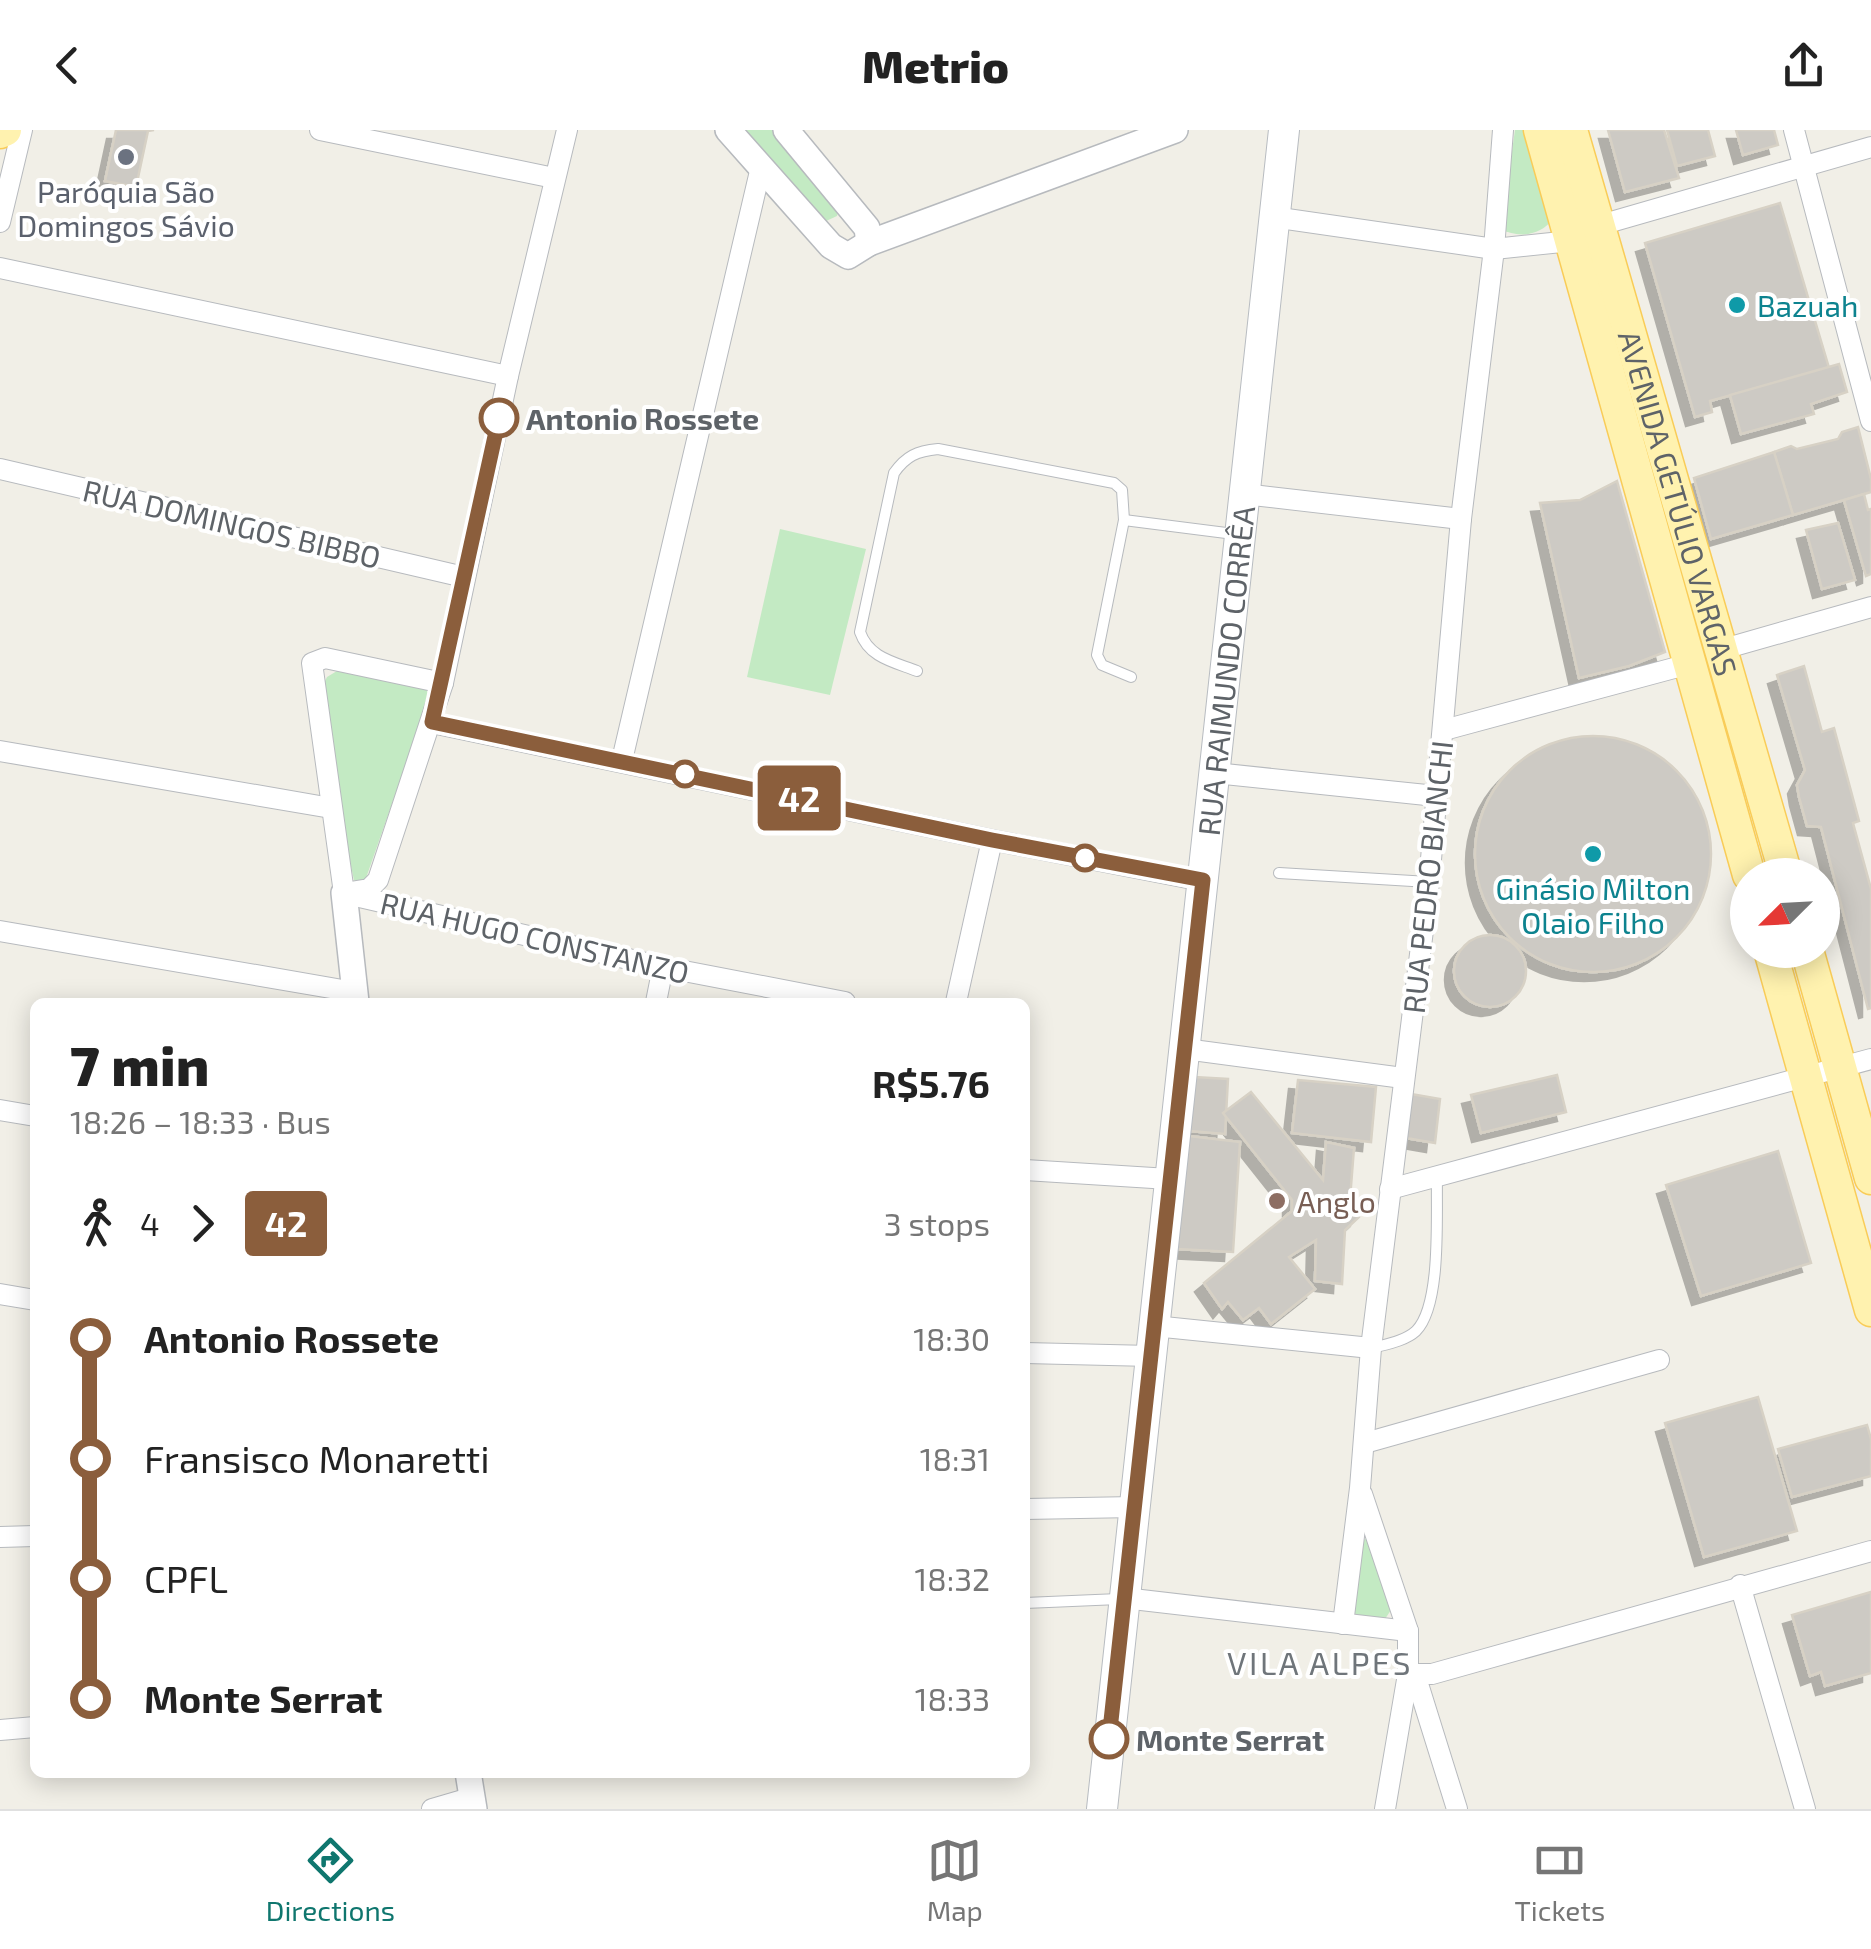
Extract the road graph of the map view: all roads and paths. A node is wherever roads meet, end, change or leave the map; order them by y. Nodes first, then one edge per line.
1 (22, 130) edge
2 (320, 130) edge
3 (567, 130) edge
4 (728, 130) edge
5 (786, 130) edge
6 (1175, 130) edge
7 (1284, 130) edge
8 (1503, 130) edge
9 (1540, 130) edge
10 (1571, 130) edge
11 (1794, 130) edge
12 (1871, 147) edge
13 (761, 166) junction
14 (1804, 167) junction
15 (554, 178) junction
16 (1273, 217) junction
17 (0, 222) edge
18 (1584, 233) junction
19 (869, 243) junction
20 (1494, 249) junction
21 (0, 268) edge
22 (508, 376) junction
23 (1871, 422) edge
24 (0, 469) edge
25 (1244, 494) junction
26 (1461, 519) junction
27 (1124, 520) junction
28 (1240, 535) junction
29 (464, 577) junction
30 (1871, 607) edge
31 (1720, 650) junction
32 (1690, 664) junction
33 (917, 672) dead end
34 (1131, 677) dead end
35 (442, 683) junction
36 (432, 722) junction
37 (1444, 730) junction
38 (0, 750) edge
39 (622, 760) junction
40 (1216, 772) junction
41 (1436, 796) junction
42 (331, 808) junction
43 (992, 840) junction
44 (1744, 858) edge
45 (1781, 858) edge
46 (1280, 873) dead end
47 (1203, 880) junction
48 (1429, 882) junction
49 (344, 893) junction
50 (0, 931) edge
51 (663, 968) junction
52 (1775, 968) edge
53 (1815, 968) edge
54 (355, 997) edge
55 (657, 998) edge
56 (824, 998) edge
57 (957, 998) edge
58 (1185, 1048) junction
59 (1856, 1063) edge
60 (1805, 1077) junction
61 (1403, 1078) junction
62 (0, 1110) edge
63 (30, 1115) edge
64 (1030, 1170) edge
65 (1438, 1176) junction
66 (1871, 1178) edge
67 (1170, 1179) junction
68 (1390, 1189) junction
69 (0, 1294) edge
70 (30, 1299) edge
71 (1871, 1310) edge
72 (1153, 1341) junction
73 (1371, 1348) junction
74 (1030, 1353) edge
75 (1658, 1360) dead end
76 (1364, 1443) junction
77 (1360, 1488) junction
78 (1135, 1507) junction
79 (1030, 1510) edge
80 (30, 1536) edge
81 (0, 1537) edge
82 (1871, 1551) edge
83 (1740, 1585) junction
84 (1124, 1598) junction
85 (1030, 1603) edge
86 (1343, 1624) junction
87 (1408, 1631) junction
88 (1408, 1674) junction
89 (30, 1727) edge
90 (0, 1730) edge
91 (472, 1793) edge
92 (432, 1809) edge
93 (1102, 1809) edge
94 (1385, 1809) edge
95 (1457, 1809) edge
96 (1805, 1809) edge

1 - 17 street
2 - 15 street
3 - 15 street
4 - 13 street
5 - 19 street
6 - 19 street
7 - 16 main road, RUA RAIMUNDO CORRÊA
8 - 20 street, RUA PEDRO BIANCHI
9 - 18 main road, AVENIDA GETÚLIO VARGAS
10 - 18 main road, AVENIDA GETÚLIO VARGAS
11 - 14 street
12 - 14 street
13 - 19 street
13 - 39 street
14 - 18 street
14 - 23 street
15 - 22 street
16 - 20 street
16 - 25 main road, RUA RAIMUNDO CORRÊA
18 - 20 street
18 - 31 main road, AVENIDA GETÚLIO VARGAS
18 - 32 main road, AVENIDA GETÚLIO VARGAS
20 - 26 street, RUA PEDRO BIANCHI
21 - 22 street
22 - 29 street
24 - 29 street, RUA DOMINGOS BIBBO
25 - 26 street
25 - 28 main road, RUA RAIMUNDO CORRÊA
26 - 37 street, RUA PEDRO BIANCHI
27 - 28 lane
27 - 33 lane
27 - 34 lane
28 - 40 main road, RUA RAIMUNDO CORRÊA
29 - 35 street
30 - 31 street
31 - 45 main road, AVENIDA GETÚLIO VARGAS
32 - 37 street
32 - 44 main road, AVENIDA GETÚLIO VARGAS
35 - 36 street
35 - 42 street
36 - 39 street
36 - 49 street
37 - 41 street, RUA PEDRO BIANCHI
38 - 42 street
39 - 43 street
40 - 41 street
40 - 47 main road, RUA RAIMUNDO CORRÊA
41 - 48 street, RUA PEDRO BIANCHI
42 - 49 street
43 - 47 street
43 - 57 street
46 - 48 lane
47 - 58 main road, RUA RAIMUNDO CORRÊA
48 - 61 street, RUA PEDRO BIANCHI
49 - 51 street, RUA HUGO CONSTANZO
49 - 54 street
50 - 54 street
51 - 55 street
51 - 56 street, RUA HUGO CONSTANZO
52 - 60 main road
53 - 59 main road
58 - 61 street
58 - 67 main road, RUA RAIMUNDO CORRÊA
59 - 60 street
59 - 66 main road
60 - 65 street
60 - 71 main road
61 - 68 street, RUA PEDRO BIANCHI
62 - 63 street
64 - 67 street
65 - 68 street
65 - 73 lane
67 - 72 main road, RUA RAIMUNDO CORRÊA
68 - 73 street, RUA PEDRO BIANCHI
69 - 70 street
72 - 73 street
72 - 74 street
72 - 78 main road, RUA RAIMUNDO CORRÊA
73 - 76 street, RUA PEDRO BIANCHI
75 - 76 street
76 - 77 street, RUA PEDRO BIANCHI
77 - 86 street, RUA PEDRO BIANCHI
77 - 87 street
78 - 79 street
78 - 84 main road, RUA RAIMUNDO CORRÊA
80 - 81 street
82 - 83 street
83 - 88 street
83 - 96 street
84 - 85 lane
84 - 86 street
84 - 93 main road, RUA RAIMUNDO CORRÊA
86 - 87 street
87 - 88 street
88 - 94 street
88 - 95 street
89 - 90 street
91 - 92 street

